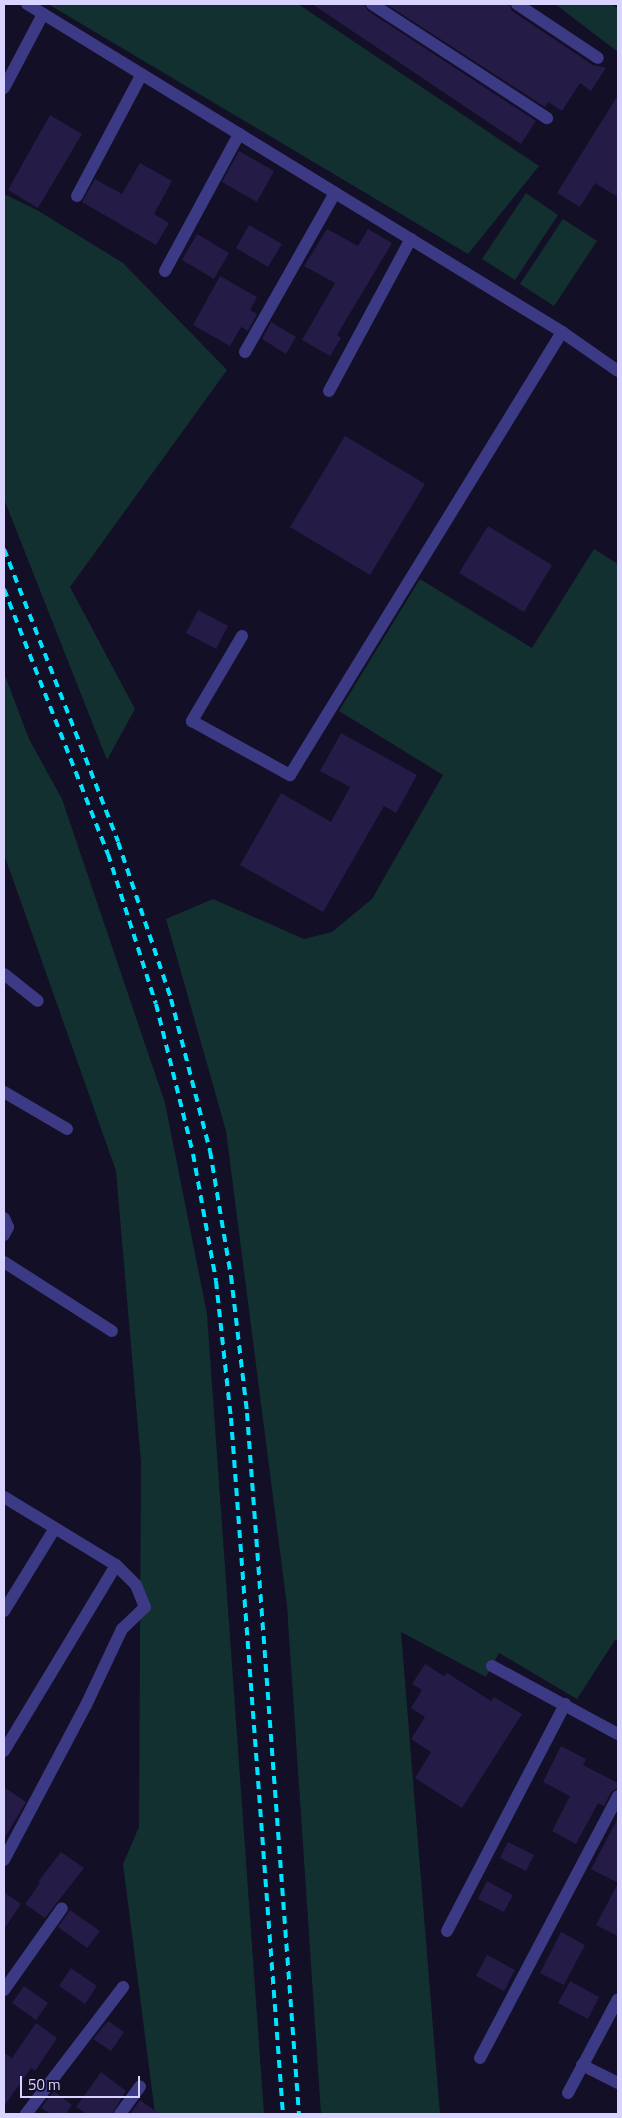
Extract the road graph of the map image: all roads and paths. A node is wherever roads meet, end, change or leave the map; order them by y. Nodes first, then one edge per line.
1 (27, 4) edge
2 (372, 4) edge
3 (517, 4) edge
4 (43, 14) junction
5 (598, 58) dead end
6 (142, 74) junction
7 (4, 88) edge
8 (547, 118) dead end
9 (239, 134) junction
10 (335, 193) junction
11 (77, 196) dead end
12 (411, 239) junction
13 (165, 271) dead end
14 (562, 332) junction
15 (245, 352) dead end
16 (618, 371) edge
17 (329, 391) dead end
18 (242, 636) dead end
19 (4, 974) edge
20 (38, 1001) dead end
21 (4, 1092) edge
22 (67, 1129) dead end
23 (4, 1218) edge
24 (4, 1235) edge
25 (4, 1262) edge
26 (112, 1331) dead end
27 (4, 1497) edge
28 (55, 1528) junction
29 (116, 1565) junction
30 (4, 1611) edge
31 (492, 1666) dead end
32 (564, 1704) junction
33 (618, 1734) edge
34 (4, 1751) edge
35 (618, 1796) edge
36 (6, 1856) edge
37 (62, 1908) dead end
38 (447, 1931) dead end
39 (123, 1987) dead end
40 (4, 1990) edge
41 (618, 1999) edge
42 (480, 2058) dead end
43 (582, 2065) junction
44 (618, 2083) edge
45 (140, 2086) dead end
46 (568, 2093) dead end
47 (26, 2114) edge
48 (120, 2114) edge

1 - 4 street
2 - 8 street
3 - 5 street
4 - 6 street
4 - 7 street
6 - 9 street
6 - 11 street
9 - 10 street
9 - 13 street
10 - 12 street
10 - 15 street
12 - 14 street
12 - 17 street
14 - 16 street
14 - 18 street
19 - 20 street
21 - 22 street
23 - 24 street
25 - 26 street
27 - 28 street
28 - 29 street
28 - 30 street
29 - 34 street
29 - 36 street
31 - 32 street
32 - 33 street
32 - 38 street
35 - 42 street
37 - 40 street
39 - 47 street
41 - 43 street
43 - 44 street
43 - 46 street
45 - 48 street

